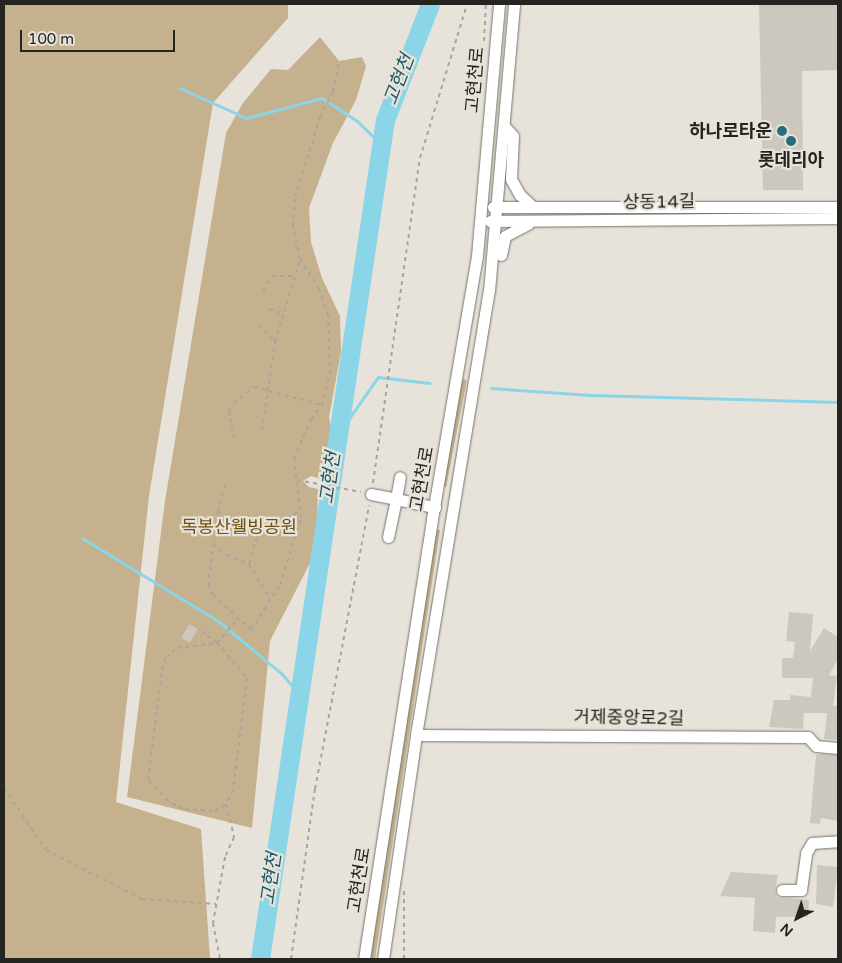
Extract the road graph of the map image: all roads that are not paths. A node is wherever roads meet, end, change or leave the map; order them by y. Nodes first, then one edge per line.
1 (499, 4) edge
2 (514, 4) edge
3 (504, 126) junction
4 (481, 207) junction
5 (498, 207) junction
6 (532, 207) junction
7 (838, 207) edge
8 (838, 218) edge
9 (481, 221) junction
10 (497, 221) junction
11 (532, 221) junction
12 (489, 291) junction
13 (400, 477) dead end
14 (371, 494) road end
15 (396, 499) junction
16 (435, 507) junction
17 (388, 537) dead end
18 (416, 734) junction
19 (838, 748) edge
20 (838, 842) edge
21 (782, 890) dead end
22 (364, 959) edge
23 (383, 959) edge

1 - 4 street, 고현천로
2 - 3 street, 고현천로
3 - 5 street, 고현천로
3 - 6 street
4 - 5 street, 상동14길
4 - 9 street, 고현천로
5 - 6 street, 상동14길
5 - 10 street, 고현천로
6 - 7 street, 상동14길
8 - 11 street, 상동14길
9 - 10 street, 상동14길
9 - 16 street, 고현천로
10 - 11 street, 상동14길
10 - 12 street, 고현천로
11 - 12 street
12 - 18 street, 고현천로
13 - 15 street
14 - 15 street
15 - 16 street
15 - 17 street
16 - 22 street, 고현천로
18 - 19 street, 거제중앙로2길
18 - 23 street, 고현천로
20 - 21 street

